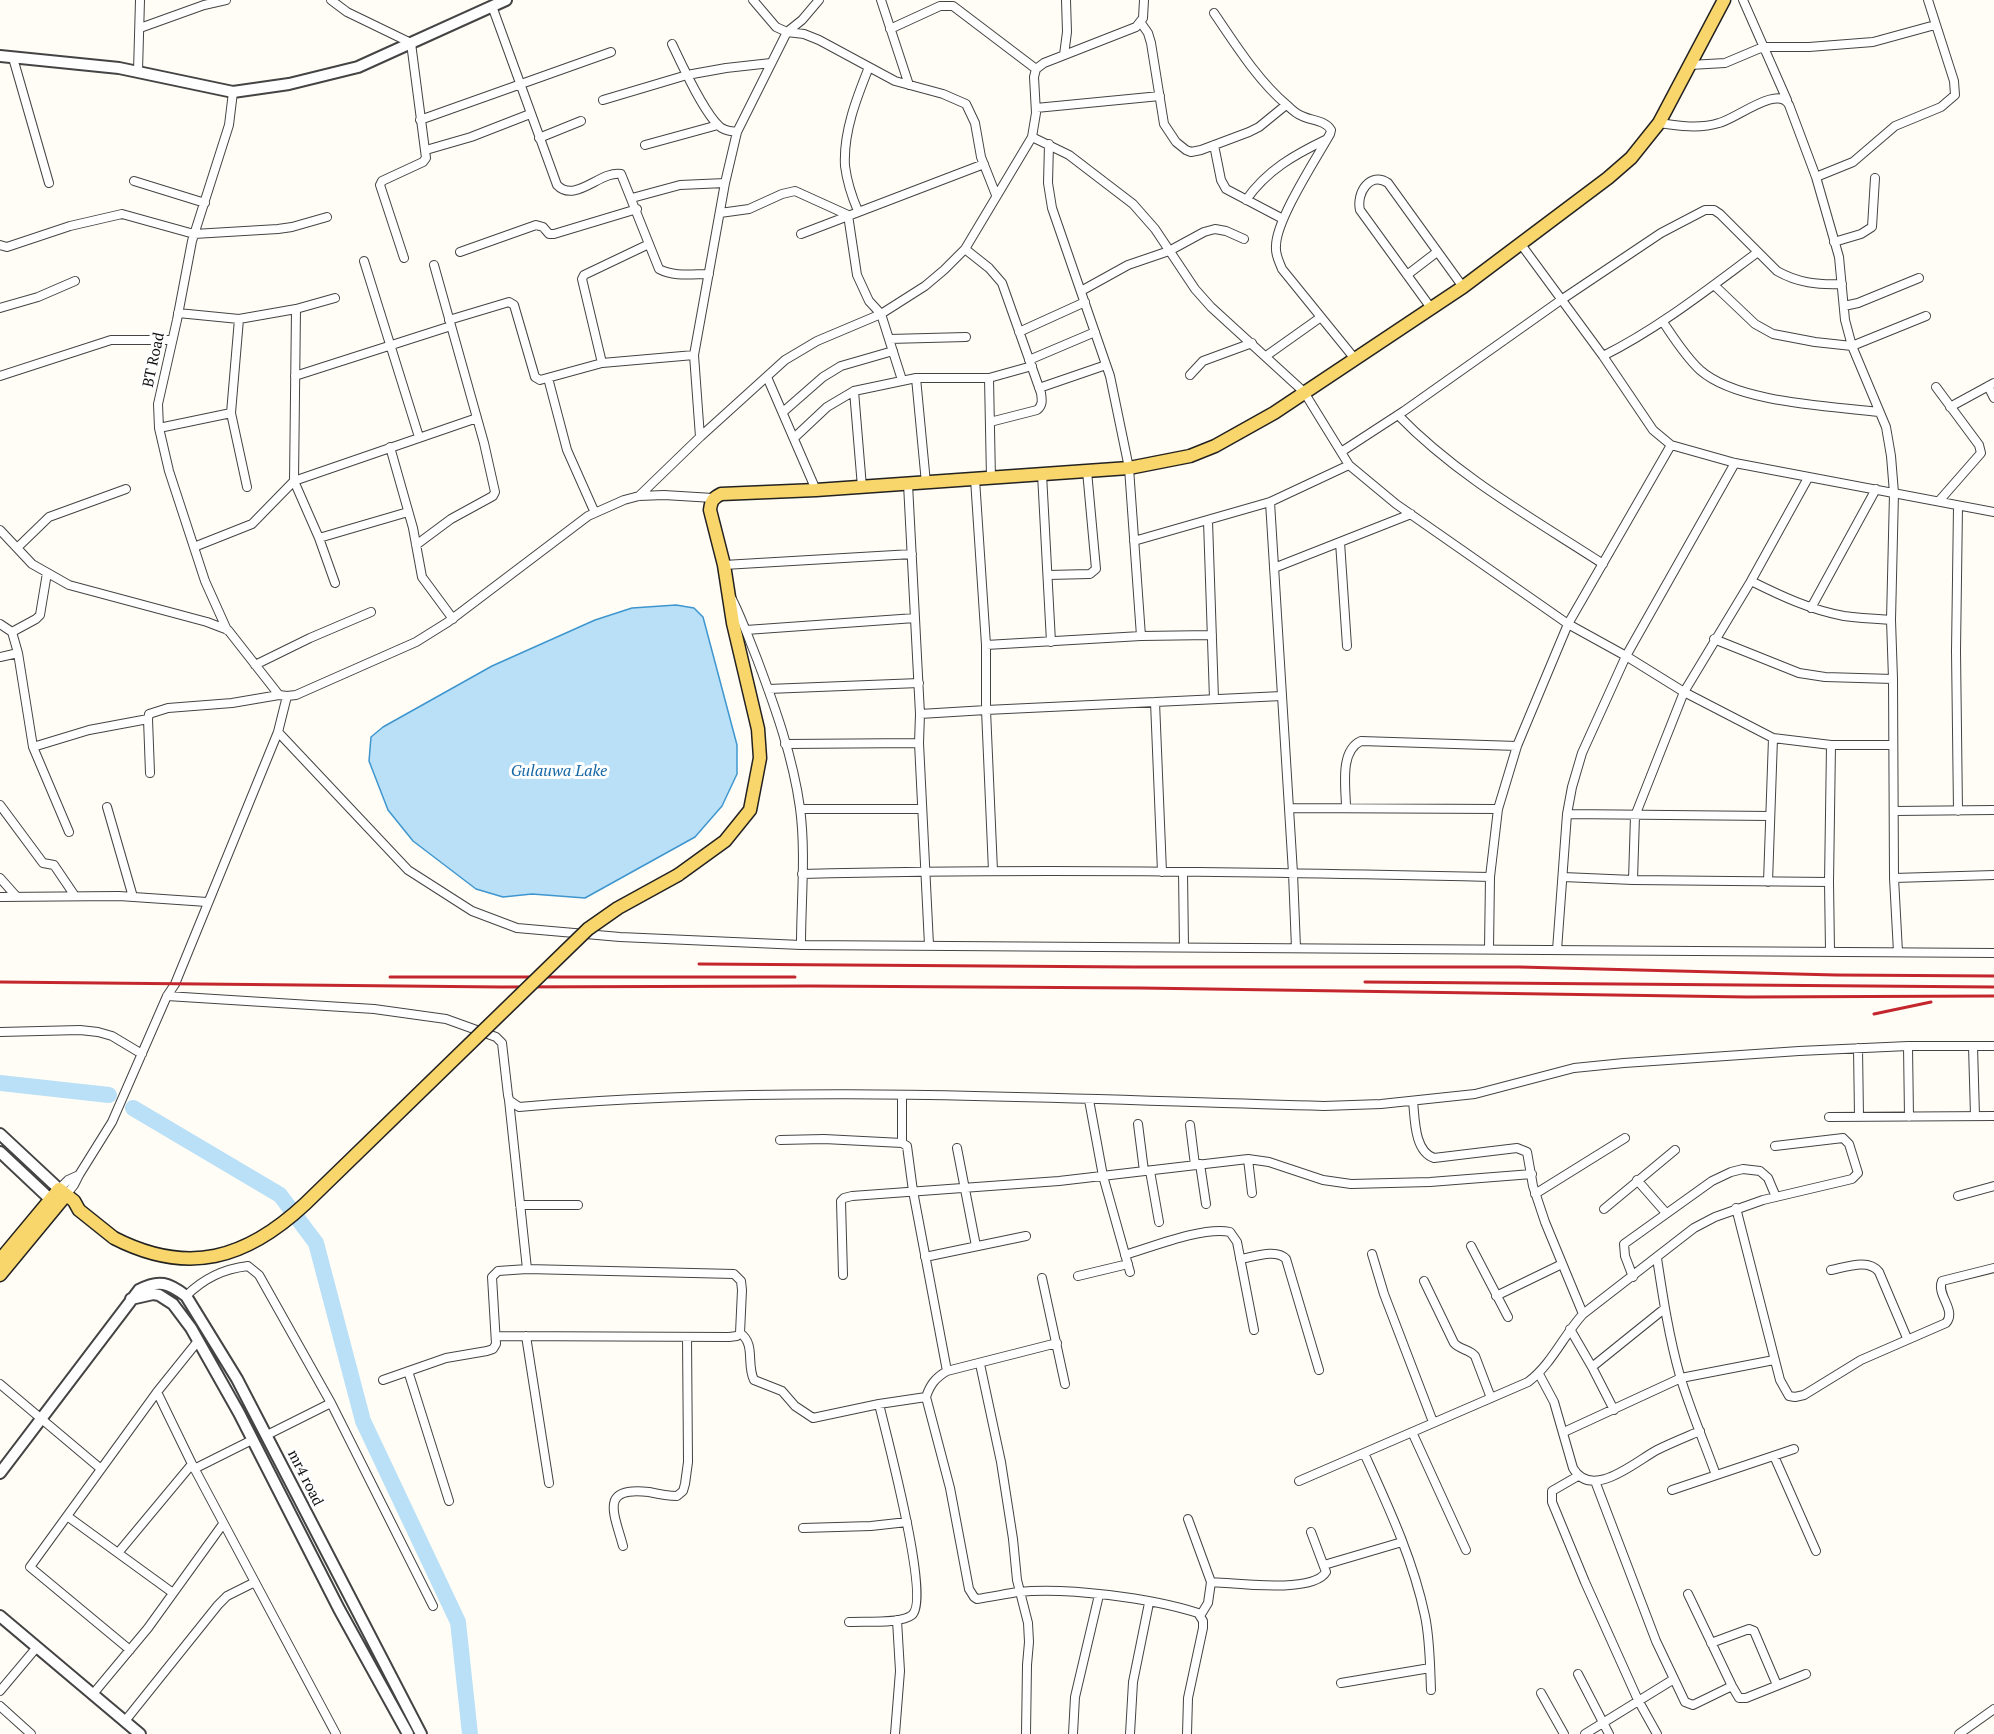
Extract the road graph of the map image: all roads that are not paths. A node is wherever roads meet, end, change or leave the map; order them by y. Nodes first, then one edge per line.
1 (140, 0) edge
2 (225, 0) edge
3 (331, 0) edge
4 (506, 0) edge
5 (753, 0) edge
6 (819, 0) edge
7 (881, 0) edge
8 (1066, 0) edge
9 (1144, 0) edge
10 (1724, 0) edge
11 (1743, 0) edge
12 (1928, 0) edge
13 (492, 6) junction
14 (1214, 13) dead end
15 (1141, 23) junction
16 (1935, 25) junction
17 (140, 28) junction
18 (890, 29) junction
19 (787, 32) junction
20 (411, 43) junction
21 (672, 44) dead end
22 (1763, 47) junction
23 (611, 52) dead end
24 (1064, 55) junction
25 (0, 56) edge
26 (13, 57) junction
27 (771, 63) junction
28 (1690, 65) junction
29 (869, 67) junction
30 (1036, 69) junction
31 (138, 71) junction
32 (687, 75) junction
33 (519, 85) junction
34 (909, 85) junction
35 (233, 92) junction
36 (1160, 96) junction
37 (603, 100) dead end
38 (1787, 100) junction
39 (1286, 105) junction
40 (1036, 108) junction
41 (530, 114) junction
42 (420, 120) junction
43 (581, 121) dead end
44 (1659, 123) junction
45 (718, 125) junction
46 (737, 132) junction
47 (1032, 137) junction
48 (539, 138) junction
49 (1327, 140) junction
50 (1049, 144) junction
51 (645, 145) dead end
52 (1214, 145) junction
53 (426, 150) junction
54 (984, 164) junction
55 (1816, 177) junction
56 (1875, 178) dead end
57 (134, 181) dead end
58 (49, 183) dead end
59 (725, 183) junction
60 (996, 195) junction
61 (632, 198) junction
62 (1246, 200) junction
63 (205, 203) junction
64 (637, 209) junction
65 (858, 212) junction
66 (720, 213) junction
67 (848, 215) junction
68 (327, 218) dead end
69 (1283, 219) junction
70 (194, 234) junction
71 (801, 234) dead end
72 (1244, 239) dead end
73 (1834, 242) junction
74 (1520, 243) junction
75 (649, 244) junction
76 (0, 245) edge
77 (965, 249) junction
78 (1169, 251) junction
79 (460, 252) dead end
80 (1437, 252) junction
81 (1758, 252) junction
82 (404, 258) dead end
83 (364, 261) dead end
84 (434, 266) dead end
85 (709, 274) junction
86 (1407, 275) junction
87 (1919, 278) dead end
88 (75, 281) dead end
89 (1714, 285) junction
90 (1842, 285) junction
91 (1463, 287) junction
92 (1081, 291) junction
93 (335, 298) dead end
94 (1561, 300) junction
95 (1085, 302) junction
96 (1844, 306) junction
97 (0, 308) edge
98 (1431, 308) junction
99 (296, 309) junction
100 (178, 313) junction
101 (881, 314) junction
102 (1926, 316) dead end
103 (1321, 317) junction
104 (239, 319) junction
105 (1663, 322) junction
106 (450, 323) junction
107 (1019, 332) junction
108 (1095, 332) junction
109 (966, 337) dead end
110 (889, 339) junction
111 (172, 340) junction
112 (1252, 343) junction
113 (390, 345) junction
114 (1852, 346) junction
115 (893, 351) junction
116 (694, 355) junction
117 (1266, 356) junction
118 (1603, 356) junction
119 (1354, 359) junction
120 (602, 363) junction
121 (1030, 363) junction
122 (1106, 365) junction
123 (1190, 375) dead end
124 (0, 376) edge
125 (295, 376) junction
126 (767, 377) junction
127 (548, 378) junction
128 (916, 378) junction
129 (989, 378) junction
130 (902, 380) junction
131 (1991, 385) edge
132 (1936, 387) dead end
133 (1039, 388) junction
134 (854, 391) junction
135 (1304, 392) junction
136 (1994, 398) edge
137 (1950, 407) junction
138 (783, 412) junction
139 (1880, 412) junction
140 (231, 413) junction
141 (1398, 415) junction
142 (477, 418) junction
143 (990, 422) junction
144 (159, 428) junction
145 (419, 437) junction
146 (700, 437) junction
147 (794, 438) junction
148 (1671, 445) junction
149 (390, 447) junction
150 (1341, 452) junction
151 (1735, 463) junction
152 (1349, 465) junction
153 (1129, 468) junction
154 (1087, 471) junction
155 (1042, 474) junction
156 (1808, 478) junction
157 (975, 479) junction
158 (991, 479) junction
159 (294, 480) junction
160 (926, 483) junction
161 (908, 484) junction
162 (247, 487) dead end
163 (862, 487) junction
164 (126, 489) dead end
165 (1876, 489) junction
166 (816, 490) junction
167 (1894, 493) junction
168 (639, 496) junction
169 (713, 498) junction
170 (1939, 501) junction
171 (1270, 502) junction
172 (1958, 506) junction
173 (408, 512) junction
174 (1994, 512) edge
175 (595, 513) junction
176 (1411, 514) junction
177 (1208, 521) junction
178 (0, 530) edge
179 (319, 538) junction
180 (1134, 541) junction
181 (1340, 542) junction
182 (416, 544) junction
183 (194, 547) junction
184 (17, 548) junction
185 (912, 554) junction
186 (1603, 564) junction
187 (724, 565) junction
188 (1274, 568) junction
189 (48, 573) junction
190 (1048, 575) junction
191 (1751, 581) junction
192 (335, 583) dead end
193 (728, 590) junction
194 (1811, 608) junction
195 (371, 612) dead end
196 (915, 618) junction
197 (453, 619) junction
198 (1891, 620) junction
199 (0, 624) edge
200 (1568, 624) junction
201 (228, 630) junction
202 (746, 630) junction
203 (12, 633) junction
204 (1212, 635) junction
205 (1140, 636) junction
206 (1714, 639) junction
207 (1051, 642) junction
208 (986, 645) junction
209 (1347, 646) dead end
210 (18, 653) junction
211 (1626, 656) junction
212 (0, 657) edge
213 (255, 665) junction
214 (1893, 679) junction
215 (919, 683) junction
216 (768, 689) junction
217 (1684, 692) junction
218 (283, 696) junction
219 (1282, 696) junction
220 (1214, 699) junction
221 (1155, 702) junction
222 (986, 710) junction
223 (920, 714) junction
224 (148, 719) junction
225 (278, 732) junction
226 (1773, 738) junction
227 (919, 743) junction
228 (785, 744) junction
229 (1831, 745) junction
230 (1893, 745) junction
231 (1517, 746) junction
232 (33, 747) junction
233 (150, 773) dead end
234 (0, 805) edge
235 (107, 807) dead end
236 (1289, 808) junction
237 (1346, 808) junction
238 (800, 809) junction
239 (922, 809) junction
240 (1498, 809) junction
241 (1994, 810) edge
242 (1894, 811) junction
243 (1958, 811) junction
244 (1567, 814) junction
245 (1635, 816) junction
246 (1770, 816) junction
247 (69, 832) dead end
248 (925, 871) junction
249 (993, 871) junction
250 (1162, 872) junction
251 (1183, 872) junction
252 (1293, 873) junction
253 (802, 874) junction
254 (1994, 875) edge
255 (1490, 877) junction
256 (1563, 877) junction
257 (0, 878) edge
258 (1894, 878) junction
259 (1633, 880) junction
260 (1768, 882) junction
261 (1829, 882) junction
262 (16, 896) junction
263 (75, 896) junction
264 (0, 897) edge
265 (133, 897) junction
266 (207, 902) junction
267 (801, 945) junction
268 (929, 945) junction
269 (1184, 947) junction
270 (1296, 948) junction
271 (1489, 949) junction
272 (1557, 950) junction
273 (1830, 951) junction
274 (1898, 952) junction
275 (1994, 953) edge
276 (167, 996) junction
277 (0, 1032) edge
278 (1908, 1046) junction
279 (1973, 1046) junction
280 (1994, 1046) edge
281 (1858, 1048) junction
282 (142, 1054) junction
283 (902, 1095) junction
284 (509, 1100) junction
285 (1089, 1100) junction
286 (1413, 1101) junction
287 (1975, 1116) junction
288 (1994, 1116) edge
289 (1829, 1117) dead end
290 (1859, 1117) junction
291 (1909, 1117) junction
292 (1138, 1124) dead end
293 (1190, 1125) dead end
294 (0, 1134) edge
295 (1625, 1138) dead end
296 (780, 1140) dead end
297 (902, 1143) junction
298 (1775, 1146) dead end
299 (957, 1148) dead end
300 (1675, 1150) dead end
301 (0, 1152) edge
302 (1248, 1159) junction
303 (1197, 1164) junction
304 (1147, 1171) junction
305 (1532, 1174) junction
306 (1103, 1176) junction
307 (1637, 1180) junction
308 (1994, 1186) edge
309 (965, 1189) junction
310 (913, 1191) junction
311 (63, 1192) junction
312 (1252, 1193) dead end
313 (1535, 1194) junction
314 (1958, 1196) dead end
315 (1776, 1197) junction
316 (54, 1202) junction
317 (1206, 1204) dead end
318 (520, 1205) junction
319 (578, 1205) dead end
320 (1736, 1208) junction
321 (1604, 1209) dead end
322 (79, 1210) junction
323 (1666, 1213) junction
324 (1159, 1222) dead end
325 (1026, 1236) dead end
326 (976, 1246) junction
327 (1471, 1246) dead end
328 (1372, 1254) dead end
329 (925, 1257) junction
330 (1657, 1258) junction
331 (1240, 1259) junction
332 (0, 1260) edge
333 (1128, 1264) junction
334 (1562, 1264) junction
335 (1994, 1268) edge
336 (527, 1269) junction
337 (1831, 1270) dead end
338 (0, 1275) edge
339 (843, 1275) dead end
340 (1078, 1276) dead end
341 (1633, 1277) junction
342 (1042, 1278) dead end
343 (1425, 1281) dead end
344 (186, 1296) junction
345 (1496, 1296) junction
346 (130, 1299) junction
347 (1664, 1309) junction
348 (1583, 1314) junction
349 (1508, 1317) dead end
350 (1570, 1329) junction
351 (1254, 1330) dead end
352 (740, 1333) junction
353 (496, 1336) junction
354 (526, 1336) junction
355 (687, 1336) junction
356 (1907, 1338) junction
357 (198, 1341) junction
358 (1057, 1343) junction
359 (1774, 1360) junction
360 (980, 1364) junction
361 (1592, 1366) junction
362 (1319, 1370) dead end
363 (408, 1371) junction
364 (947, 1371) junction
365 (1539, 1374) junction
366 (1681, 1378) junction
367 (383, 1380) dead end
368 (0, 1384) edge
369 (1065, 1384) dead end
370 (157, 1392) junction
371 (926, 1397) junction
372 (1491, 1398) junction
373 (331, 1403) junction
374 (879, 1404) junction
375 (1614, 1410) junction
376 (40, 1419) junction
377 (1433, 1422) junction
378 (1700, 1431) junction
379 (1412, 1432) junction
380 (1564, 1432) junction
381 (267, 1435) junction
382 (252, 1440) junction
383 (1794, 1449) dead end
384 (1364, 1452) junction
385 (1774, 1456) junction
386 (2, 1467) edge
387 (193, 1467) junction
388 (101, 1469) junction
389 (1716, 1475) junction
390 (1578, 1476) junction
391 (1299, 1481) dead end
392 (1595, 1481) junction
393 (549, 1483) dead end
394 (1672, 1490) dead end
395 (449, 1501) dead end
396 (67, 1516) junction
397 (1188, 1519) dead end
398 (907, 1522) junction
399 (223, 1524) junction
400 (803, 1528) dead end
401 (1311, 1532) dead end
402 (1402, 1542) junction
403 (623, 1546) dead end
404 (1466, 1550) dead end
405 (1816, 1551) dead end
406 (118, 1553) junction
407 (1324, 1565) junction
408 (255, 1582) junction
409 (1210, 1582) junction
410 (1020, 1592) junction
411 (173, 1593) junction
412 (1688, 1594) dead end
413 (1099, 1595) junction
414 (1149, 1603) junction
415 (433, 1606) dead end
416 (0, 1616) edge
417 (1200, 1616) junction
418 (897, 1620) junction
419 (849, 1622) dead end
420 (1711, 1643) junction
421 (38, 1647) junction
422 (130, 1650) junction
423 (1430, 1668) junction
424 (1578, 1674) dead end
425 (1806, 1674) dead end
426 (1674, 1679) junction
427 (1341, 1683) dead end
428 (1777, 1685) junction
429 (1732, 1686) junction
430 (1431, 1690) dead end
431 (0, 1691) edge
432 (1541, 1693) dead end
433 (93, 1694) junction
434 (1638, 1700) junction
435 (0, 1706) edge
436 (1994, 1709) edge
437 (125, 1721) junction
438 (1603, 1723) junction
439 (32, 1734) edge
440 (140, 1734) edge
441 (336, 1734) edge
442 (408, 1734) edge
443 (421, 1734) edge
444 (895, 1734) edge
445 (1026, 1734) edge
446 (1073, 1734) edge
447 (1130, 1734) edge
448 (1187, 1734) edge
449 (1564, 1734) edge
450 (1585, 1734) edge
451 (1609, 1734) edge
452 (1657, 1734) edge
453 (1959, 1734) edge

1 - 17 street
2 - 17 street
3 - 20 street
4 - 13 street
5 - 19 street
6 - 19 street
7 - 18 street
8 - 24 street
9 - 15 street
10 - 28 main road
11 - 22 street
12 - 16 street
13 - 20 street
13 - 33 street
14 - 39 street
15 - 24 street
15 - 36 street
16 - 22 street
16 - 55 street
17 - 31 street
18 - 30 street
18 - 34 street
19 - 27 street
19 - 29 street
20 - 35 street
20 - 42 street
21 - 32 street
22 - 28 street
22 - 38 street
23 - 33 street
24 - 30 street
25 - 26 street
26 - 31 street
26 - 58 street
27 - 32 street
27 - 46 street
28 - 44 main road
29 - 34 street
29 - 65 street
30 - 40 street
31 - 35 street
32 - 37 street
32 - 45 street
33 - 41 street
33 - 42 street
34 - 54 street
35 - 63 street, BT Road
36 - 40 street
36 - 52 street
38 - 44 street
38 - 55 street
39 - 49 street
39 - 52 street
40 - 47 street
41 - 48 street
41 - 53 street
42 - 53 street
43 - 48 street
44 - 74 main road
45 - 46 street
45 - 51 street
46 - 59 street
47 - 50 street
47 - 60 street
48 - 61 street
49 - 62 street
49 - 69 street
50 - 78 street
50 - 92 street
52 - 62 street
53 - 82 street
54 - 60 street
54 - 65 street
55 - 73 street
56 - 73 street
57 - 63 street
59 - 61 street
59 - 66 street
60 - 77 street
61 - 64 street
62 - 69 street
63 - 70 street, BT Road
64 - 75 street
64 - 79 street
65 - 67 street
66 - 67 street
66 - 85 street
67 - 71 street
67 - 101 street
68 - 70 street
69 - 103 street
70 - 76 street
70 - 100 street, BT Road
72 - 78 street
73 - 90 street
74 - 91 main road
74 - 94 street
75 - 85 street
75 - 120 street
77 - 101 street
77 - 107 street
78 - 92 street
78 - 112 street
80 - 86 street
80 - 86 street
80 - 91 street
81 - 89 street
81 - 90 street
81 - 94 street
83 - 113 street
84 - 106 street
85 - 116 street
86 - 98 street
87 - 96 street
88 - 97 street
89 - 105 street
89 - 114 street
90 - 96 street
91 - 98 main road
92 - 95 street
93 - 99 street
94 - 118 street
94 - 141 street
95 - 107 street
95 - 108 street
96 - 114 street
98 - 119 main road
99 - 104 street
99 - 125 street
100 - 104 street
100 - 111 street, BT Road
101 - 110 street
101 - 126 street
102 - 114 street
103 - 117 street
103 - 119 street
104 - 140 street
105 - 118 street
105 - 139 street
106 - 113 street
106 - 127 street
106 - 142 street
107 - 121 street
108 - 121 street
108 - 122 street
109 - 110 street
110 - 115 street
111 - 124 street
111 - 144 street, BT Road
112 - 117 street
112 - 123 street
113 - 125 street
113 - 145 street
114 - 139 street
115 - 130 street
115 - 138 street
116 - 120 street
116 - 146 street
117 - 135 street
118 - 148 street
119 - 135 main road
120 - 127 street
121 - 129 street
121 - 133 street
122 - 133 street
122 - 153 street
125 - 159 street
126 - 138 street
126 - 146 street
127 - 175 street
128 - 129 street
128 - 130 street
128 - 160 street
129 - 143 street
130 - 134 street
131 - 136 street
131 - 137 street
132 - 137 street
133 - 143 street
134 - 147 street
134 - 163 street
135 - 150 street
135 - 153 main road
137 - 170 street
138 - 147 street
139 - 167 street
140 - 144 street
140 - 162 street
141 - 150 street
141 - 186 street
142 - 145 street
142 - 182 street
143 - 158 street
144 - 183 street, BT Road
145 - 149 street
146 - 168 street
147 - 166 street
148 - 151 street
148 - 186 street
149 - 159 street
149 - 173 street
150 - 152 street
151 - 156 street
151 - 211 street
152 - 171 street
152 - 176 street
153 - 154 main road
153 - 180 street
154 - 155 main road
154 - 190 street
155 - 158 main road
155 - 190 street
156 - 165 street
156 - 191 street
157 - 158 main road
157 - 160 main road
157 - 208 street
159 - 179 street
159 - 183 street
160 - 161 main road
161 - 163 main road
161 - 185 street
163 - 166 main road
164 - 184 street
165 - 167 street
165 - 194 street
166 - 169 main road
167 - 170 street
167 - 198 street
168 - 169 street
168 - 175 street
169 - 187 main road
170 - 172 street
171 - 177 street
171 - 188 street
172 - 174 street
172 - 243 street
173 - 179 street
173 - 182 street
175 - 197 street
176 - 181 street
176 - 200 street
177 - 180 street
177 - 204 street
178 - 184 street
179 - 192 street
180 - 205 street
181 - 188 street
181 - 209 street
182 - 197 street
183 - 201 street, BT Road
184 - 189 street
185 - 187 street
185 - 196 street
186 - 200 street
187 - 193 main road
188 - 219 street
189 - 201 street
189 - 203 street
190 - 207 street
191 - 194 street
191 - 206 street
193 - 202 street
193 - 322 main road, bridge
194 - 198 street
195 - 213 street
196 - 202 street
196 - 215 street
197 - 218 street
198 - 214 street
199 - 203 street
200 - 211 street
200 - 231 street
201 - 213 street, BT Road
202 - 216 street
203 - 210 street
204 - 205 street
204 - 220 street
205 - 207 street
206 - 214 street
206 - 217 street
207 - 208 street
208 - 222 street
210 - 212 street
210 - 232 street
211 - 217 street
211 - 244 street
213 - 218 street, BT Road
214 - 230 street
215 - 216 street
215 - 223 street
216 - 228 street
217 - 226 street
217 - 245 street
218 - 224 street
218 - 225 street
219 - 220 street
219 - 236 street
220 - 221 street
221 - 222 street
221 - 250 street
222 - 223 street
222 - 249 street
223 - 227 street
224 - 232 street
224 - 233 street
225 - 266 street
225 - 267 street
226 - 229 street
226 - 246 street
227 - 228 street
227 - 239 street
228 - 238 street
229 - 230 street
229 - 261 street
230 - 242 street
231 - 237 street
231 - 240 street
232 - 247 street
234 - 263 street
235 - 265 street
236 - 237 street
236 - 252 street
237 - 240 street
238 - 239 street
238 - 253 street
239 - 248 street
240 - 255 street
241 - 243 street
242 - 243 street
242 - 258 street
244 - 245 street
244 - 256 street
245 - 246 street
245 - 259 street
246 - 260 street
248 - 249 street
248 - 253 street
248 - 268 street
249 - 250 street
250 - 251 street
251 - 252 street
251 - 269 street
252 - 255 street
252 - 270 street
253 - 267 street
254 - 258 street
255 - 271 street
256 - 259 street
256 - 272 street
257 - 262 street
258 - 274 street
259 - 260 street
260 - 261 street
261 - 273 street
262 - 263 street
262 - 264 street
263 - 265 street
265 - 266 street
266 - 276 street
267 - 268 street
268 - 269 street
269 - 270 street
270 - 271 street
271 - 272 street
272 - 273 street
273 - 274 street
274 - 275 street
276 - 282 street
276 - 284 street
277 - 282 street
278 - 279 street
278 - 281 street
278 - 291 street
279 - 280 street
279 - 287 street
281 - 286 street
281 - 290 street
282 - 311 street
283 - 284 street
283 - 285 street
283 - 297 street
284 - 318 street
285 - 286 street
285 - 306 street
286 - 305 street
287 - 288 street
287 - 291 street
289 - 290 street
290 - 291 street
292 - 304 street
293 - 303 street
294 - 311 street
295 - 313 street
296 - 297 street
297 - 310 street
298 - 315 street
299 - 309 street
300 - 307 street
301 - 316 street
302 - 303 street
302 - 305 street
302 - 312 street
303 - 304 street
303 - 317 street
304 - 306 street
304 - 324 street
305 - 313 street
306 - 309 street
306 - 333 street
307 - 321 street
307 - 323 street
308 - 314 street
309 - 310 street
309 - 326 street
310 - 329 street
310 - 339 street
311 - 316 main road
311 - 322 main road
313 - 334 street
315 - 320 street
315 - 323 street
316 - 322 main road
316 - 332 main road
316 - 338 main road
318 - 319 street
318 - 336 street
320 - 330 street
320 - 359 street
323 - 341 street
325 - 326 street
326 - 329 street
327 - 345 street
328 - 377 street
329 - 364 street
330 - 341 street
330 - 347 street
331 - 333 street
331 - 351 street
331 - 362 street
333 - 340 street
334 - 345 street
334 - 348 street
335 - 356 street
336 - 352 street
336 - 353 street
337 - 356 street
341 - 348 street
342 - 358 street
343 - 372 street
344 - 346 street
344 - 373 street
344 - 381 street, mr4 road
345 - 349 street
346 - 357 street, mr4 road
346 - 376 street
347 - 361 street
347 - 366 street
348 - 350 street
350 - 361 street
350 - 365 street
352 - 355 street
352 - 374 street
353 - 354 street
353 - 363 street
354 - 355 street
354 - 393 street
355 - 403 street
356 - 359 street
357 - 370 street
357 - 382 street, mr4 road
358 - 360 street
358 - 369 street
359 - 366 street
360 - 364 street
360 - 410 street
361 - 375 street
363 - 367 street
363 - 395 street
364 - 371 street
365 - 372 street
365 - 380 street
366 - 375 street
366 - 378 street
368 - 376 street
370 - 387 street
370 - 388 street
371 - 374 street
371 - 410 street
372 - 377 street
373 - 381 street
373 - 415 street
374 - 398 street
375 - 380 street
376 - 386 street
376 - 388 street
377 - 379 street
378 - 389 street
378 - 392 street
379 - 384 street
379 - 404 street
380 - 390 street
381 - 443 street, mr4 road
382 - 387 street
382 - 442 street, mr4 road
383 - 385 street
384 - 391 street
384 - 402 street
385 - 389 street
385 - 405 street
387 - 399 street
387 - 406 street
388 - 396 street
389 - 394 street
390 - 392 street
390 - 434 street
392 - 426 street
396 - 406 street
396 - 422 street
397 - 409 street
398 - 400 street
398 - 418 street
399 - 408 street
399 - 411 street
401 - 407 street
402 - 407 street
402 - 423 street
406 - 411 street
407 - 409 street
408 - 437 street
408 - 441 street
409 - 417 street
410 - 413 street
410 - 445 street
411 - 422 street
412 - 420 street
413 - 414 street
413 - 446 street
414 - 417 street
414 - 447 street
416 - 421 street
417 - 448 street
418 - 419 street
418 - 444 street
420 - 428 street
420 - 429 street
421 - 431 street
421 - 433 street
422 - 433 street
423 - 427 street
423 - 430 street
424 - 438 street
425 - 428 street
426 - 429 street
426 - 434 street
428 - 429 street
432 - 449 street
433 - 437 street
434 - 438 street
434 - 452 street
435 - 439 street
436 - 453 street
437 - 440 street
438 - 450 street
438 - 451 street

